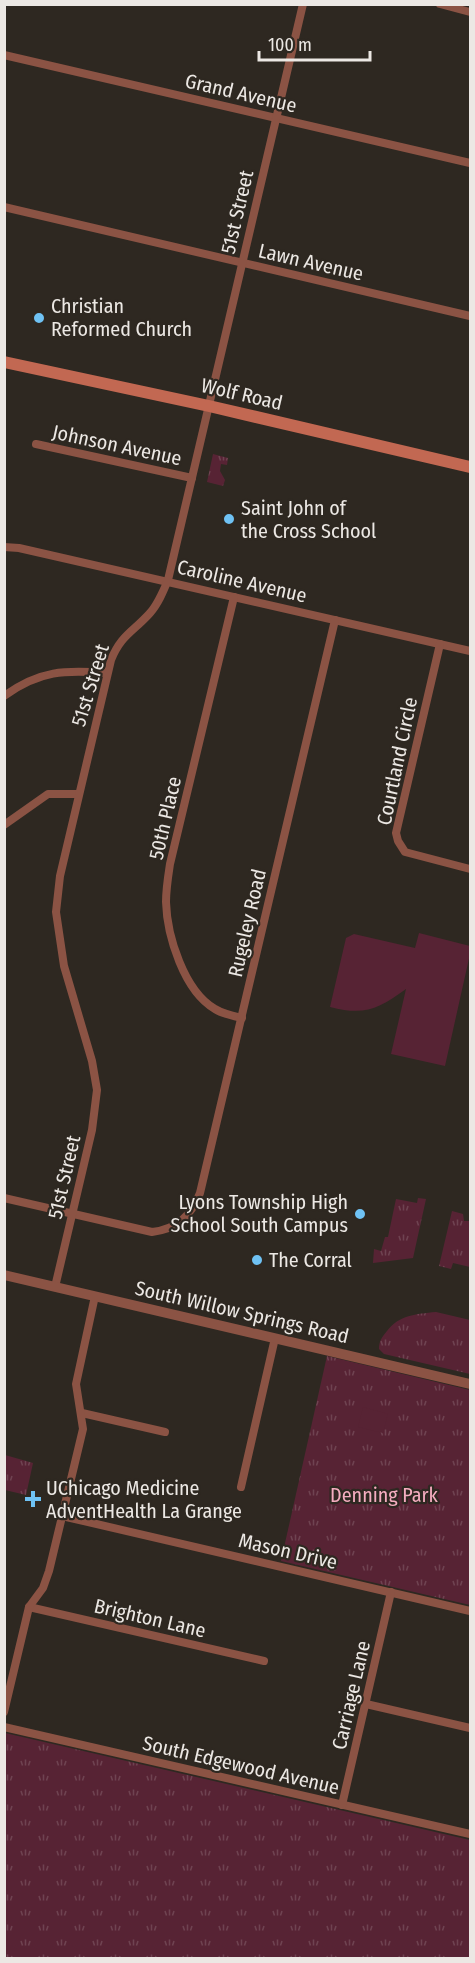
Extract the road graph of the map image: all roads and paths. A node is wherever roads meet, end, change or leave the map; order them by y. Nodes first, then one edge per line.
1 (303, 4) edge
2 (440, 4) edge
3 (471, 12) edge
4 (4, 55) edge
5 (276, 118) junction
6 (471, 163) edge
7 (4, 207) edge
8 (242, 262) junction
9 (471, 316) edge
10 (4, 362) edge
11 (209, 406) junction
12 (36, 444) dead end
13 (471, 467) edge
14 (192, 478) junction
15 (4, 547) edge
16 (168, 580) junction
17 (234, 597) junction
18 (335, 620) junction
19 (440, 644) junction
20 (471, 651) edge
21 (107, 673) junction
22 (4, 696) edge
23 (78, 794) junction
24 (4, 825) edge
25 (471, 869) edge
26 (242, 1018) junction
27 (4, 1198) edge
28 (72, 1214) junction
29 (4, 1275) edge
30 (56, 1287) junction
31 (95, 1296) junction
32 (275, 1338) junction
33 (471, 1384) edge
34 (82, 1413) junction
35 (165, 1432) dead end
36 (241, 1487) dead end
37 (62, 1516) junction
38 (391, 1592) junction
39 (29, 1607) junction
40 (471, 1611) edge
41 (264, 1661) dead end
42 (366, 1704) junction
43 (4, 1712) edge
44 (4, 1727) edge
45 (471, 1728) edge
46 (342, 1805) junction
47 (471, 1834) edge

1 - 5 street, 51st Street
2 - 3 street
4 - 5 street, Grand Avenue
5 - 6 street, Grand Avenue
5 - 8 street, 51st Street
7 - 8 street, Lawn Avenue
8 - 9 street, Lawn Avenue
8 - 11 street, 51st Street
10 - 11 main road, Wolf Road
11 - 13 main road, Wolf Road
11 - 14 street, 51st Street
12 - 14 street, Johnson Avenue
14 - 16 street, 51st Street
15 - 16 street, Caroline Avenue
16 - 17 street, Caroline Avenue
16 - 21 street, 51st Street
17 - 18 street, Caroline Avenue
17 - 26 street, 50th Place
18 - 19 street, Caroline Avenue
18 - 26 street, Rugeley Road
19 - 20 street, Caroline Avenue
19 - 25 street, Courtland Circle
21 - 22 street
21 - 23 street, 51st Street
23 - 24 street
23 - 28 street, 51st Street
26 - 28 street, Rugeley Road
27 - 28 street
28 - 30 street, 51st Street
29 - 30 street, South Willow Springs Road
30 - 31 street, South Willow Springs Road
31 - 32 street, South Willow Springs Road
31 - 34 street
32 - 33 street, South Willow Springs Road
32 - 36 street
34 - 35 street
34 - 37 street
37 - 38 street, Mason Drive
37 - 39 street
38 - 40 street, Mason Drive
38 - 42 street, Carriage Lane
39 - 41 street, Brighton Lane
39 - 43 street
42 - 45 street
42 - 46 street, Carriage Lane
44 - 46 street, South Edgewood Avenue
46 - 47 street, South Edgewood Avenue

